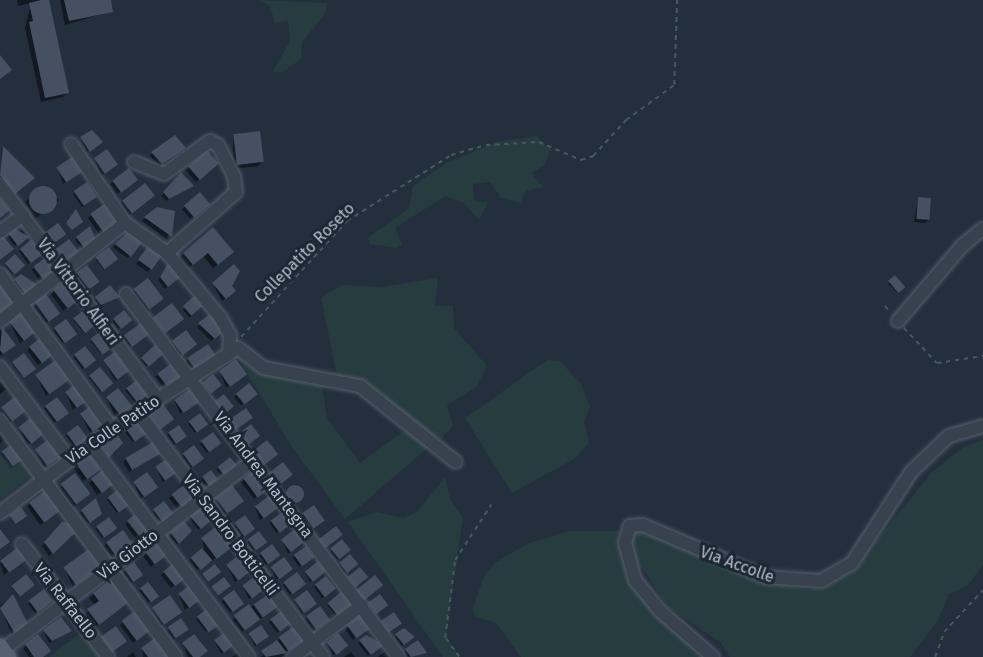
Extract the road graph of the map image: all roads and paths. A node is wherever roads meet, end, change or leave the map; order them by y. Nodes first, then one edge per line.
1 (677, 0) edge
2 (71, 144) dead end
3 (134, 162) dead end
4 (0, 185) edge
5 (23, 215) junction
6 (125, 223) junction
7 (983, 229) edge
8 (0, 232) edge
9 (167, 253) junction
10 (0, 274) edge
11 (61, 274) junction
12 (126, 294) dead end
13 (20, 305) junction
14 (885, 306) dead end
15 (0, 321) edge
16 (898, 321) junction
17 (229, 352) junction
18 (983, 356) edge
19 (0, 367) edge
20 (191, 380) junction
21 (158, 399) junction
22 (138, 413) junction
23 (0, 421) edge
24 (983, 426) edge
25 (112, 428) junction
26 (90, 444) junction
27 (69, 459) junction
28 (253, 461) junction
29 (456, 462) dead end
30 (42, 479) junction
31 (203, 499) junction
32 (490, 504) dead end
33 (0, 513) edge
34 (157, 533) junction
35 (22, 544) dead end
36 (109, 568) junction
37 (983, 590) edge
38 (66, 602) junction
39 (362, 605) junction
40 (311, 643) junction
41 (3, 651) edge
42 (108, 657) edge
43 (176, 657) edge
44 (249, 657) edge
45 (293, 657) edge
46 (323, 657) edge
47 (399, 657) edge
48 (459, 657) edge
49 (713, 657) edge
50 (935, 657) edge

1 - 17 path, Collepatito Roseto
2 - 6 street
3 - 9 street
4 - 5 street, Via Vittorio Alfieri
5 - 8 street
5 - 11 street, Via Vittorio Alfieri
6 - 9 street
6 - 11 street
7 - 16 street
9 - 17 street
10 - 13 street
11 - 13 street
11 - 21 street, Via Vittorio Alfieri
12 - 20 street, Via Andrea Mantegna
13 - 15 street
13 - 25 street
14 - 16 path
16 - 18 path
17 - 20 street, Via Colle Patito
17 - 29 street
19 - 27 street
20 - 21 street, Via Colle Patito
20 - 28 street, Via Andrea Mantegna
21 - 22 street, Via Colle Patito
22 - 25 street, Via Colle Patito
22 - 31 street, Via Sandro Botticelli
23 - 30 street
24 - 49 street, Via Accolle
25 - 26 street, Via Colle Patito
26 - 27 street, Via Colle Patito
26 - 34 street
27 - 30 street, Via Colle Patito
28 - 31 street, Via Giotto
28 - 39 street, Via Andrea Mantegna
30 - 33 street, Via Colle Patito
30 - 36 street
31 - 34 street, Via Giotto
31 - 40 street, Via Sandro Botticelli
32 - 48 path
34 - 36 street, Via Giotto
34 - 44 street
35 - 38 street, Via Raffaello
36 - 38 street, Via Giotto
36 - 43 street
37 - 50 path
38 - 41 street, Via Giotto
38 - 42 street, Via Raffaello
39 - 40 street
39 - 47 street, Via Andrea Mantegna
40 - 45 street
40 - 46 street, Via Sandro Botticelli

